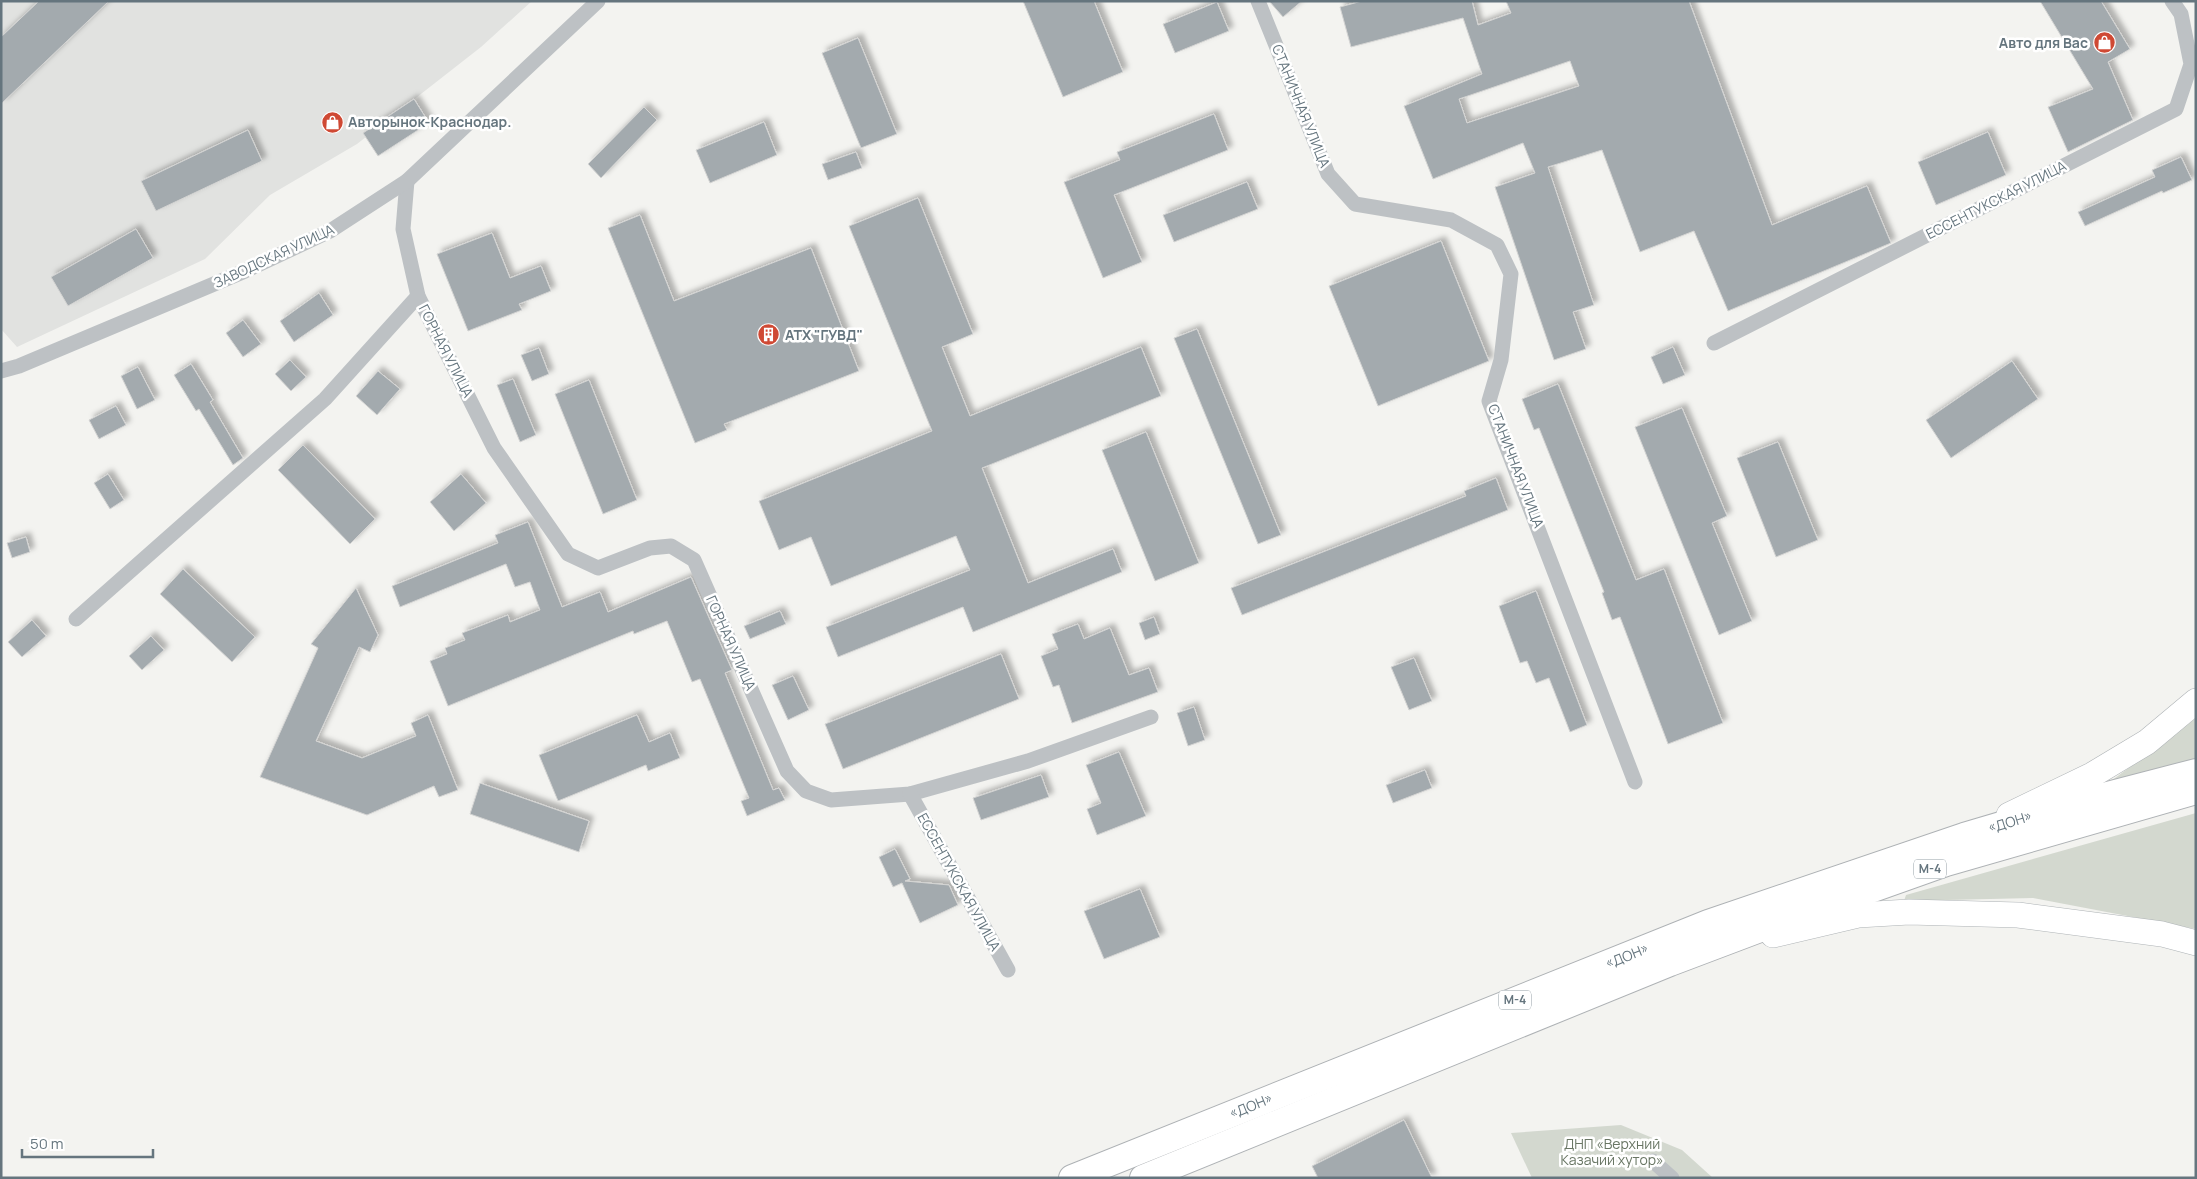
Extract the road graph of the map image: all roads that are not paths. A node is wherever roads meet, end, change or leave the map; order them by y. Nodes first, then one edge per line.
1 (598, 1) edge
2 (1258, 1) edge
3 (2172, 1) edge
4 (407, 181) junction
5 (418, 296) junction
6 (1714, 343) dead end
7 (1, 371) edge
8 (76, 619) dead end
9 (2196, 701) edge
10 (1151, 717) dead end
11 (2196, 772) edge
12 (1635, 782) dead end
13 (2196, 791) edge
14 (910, 794) junction
15 (1964, 836) junction
16 (2196, 943) edge
17 (1670, 963) junction
18 (1008, 970) dead end
19 (1653, 1161) dead end
20 (1072, 1178) edge
21 (1143, 1178) edge
22 (1672, 1178) edge

1 - 4 street, ЗАВОДСКАЯ УЛИЦА
2 - 12 street, СТАНИЧНАЯ УЛИЦА
3 - 6 street, ЕССЕНТУКСКАЯ УЛИЦА
4 - 5 street, ГОРНАЯ УЛИЦА
4 - 7 street, ЗАВОДСКАЯ УЛИЦА
5 - 8 street, ГОРНАЯ УЛИЦА
5 - 14 street, ГОРНАЯ УЛИЦА
9 - 15 main road
10 - 14 street, ГОРНАЯ УЛИЦА
11 - 15 highway, «ДОН» / М-4
13 - 17 highway, «ДОН» / М-4
14 - 18 street, ЕССЕНТУКСКАЯ УЛИЦА
15 - 20 highway, «ДОН» / М-4
16 - 17 main road
17 - 21 highway, «ДОН» / М-4
19 - 22 street

